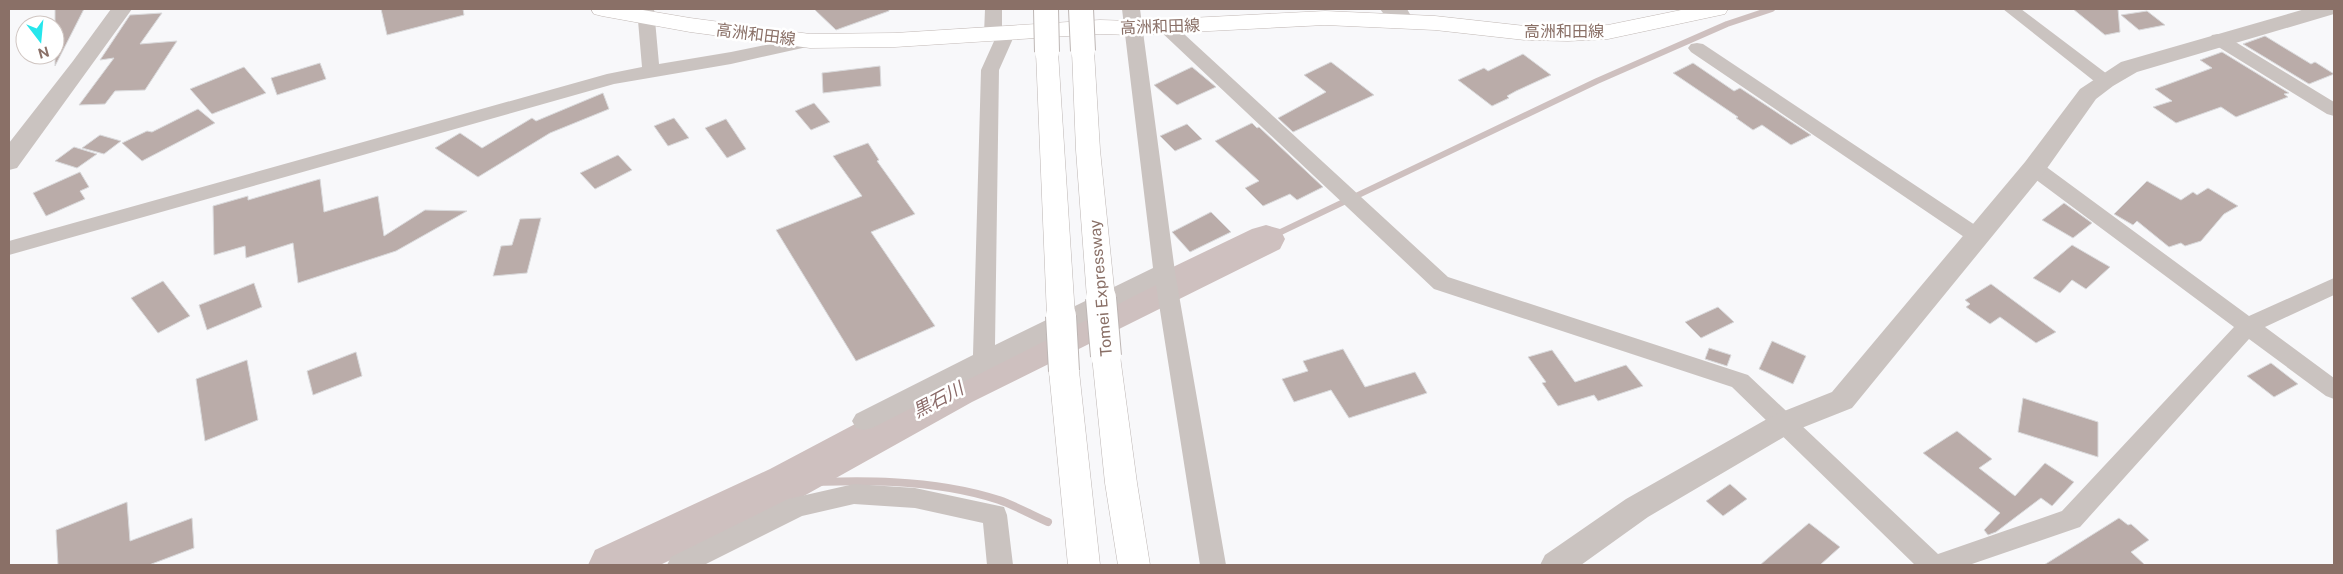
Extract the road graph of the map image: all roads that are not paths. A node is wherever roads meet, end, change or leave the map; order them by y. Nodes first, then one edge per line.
1 (121, 9) edge
2 (602, 9) edge
3 (994, 9) edge
4 (1046, 9) edge
5 (1081, 9) edge
6 (1717, 9) edge
7 (2011, 9) edge
8 (2327, 9) edge
9 (646, 13) edge
10 (1397, 15) edge
11 (1132, 18) edge
12 (1165, 26) junction
13 (999, 34) junction
14 (2218, 40) junction
15 (810, 41) junction
16 (1697, 48) dead end
17 (651, 72) junction
18 (2105, 81) junction
19 (2334, 110) edge
20 (9, 162) edge
21 (2034, 168) junction
22 (1977, 236) junction
23 (9, 248) edge
24 (1164, 275) junction
25 (2334, 286) edge
26 (2248, 326) junction
27 (984, 360) junction
28 (2334, 390) edge
29 (864, 421) dead end
30 (1784, 423) junction
31 (680, 565) edge
32 (1000, 565) edge
33 (1084, 565) edge
34 (1134, 565) edge
35 (1213, 565) edge
36 (1556, 565) edge
37 (1932, 565) edge
38 (1938, 565) edge

1 - 20 street
2 - 9 main road, 高洲和田線
3 - 13 street
4 - 33 main road, bridge
5 - 34 main road, Tomei Expressway, bridge
6 - 10 main road, 高洲和田線
7 - 18 street
8 - 14 street
9 - 15 main road, 高洲和田線
9 - 17 street
10 - 12 main road, 高洲和田線
11 - 12 main road, 高洲和田線
11 - 13 main road, 高洲和田線
11 - 24 street
12 - 30 street
13 - 15 main road, 高洲和田線
13 - 27 street
14 - 18 street
14 - 19 street
15 - 17 street
16 - 22 street
17 - 23 street
18 - 21 street
21 - 22 street
21 - 26 street
22 - 30 street
24 - 27 street
24 - 35 street
25 - 26 street
26 - 28 street
26 - 38 street
27 - 29 street
30 - 36 street
30 - 37 street
31 - 32 street

